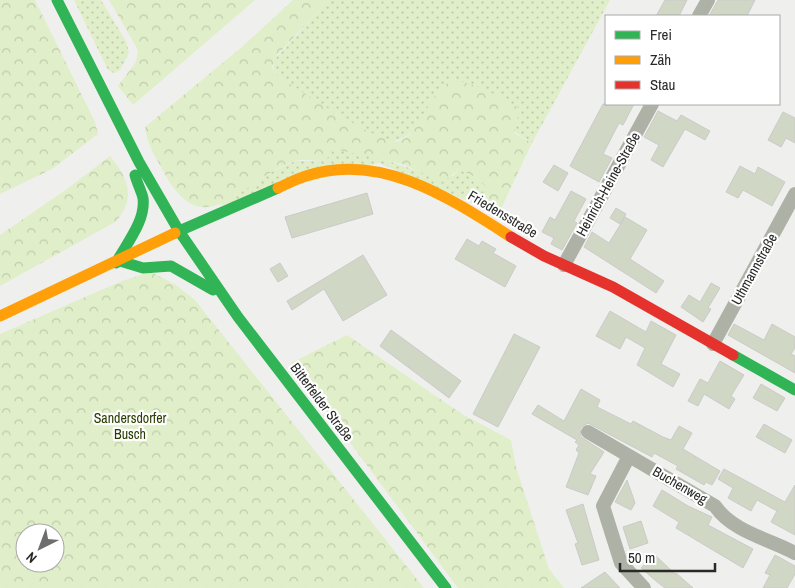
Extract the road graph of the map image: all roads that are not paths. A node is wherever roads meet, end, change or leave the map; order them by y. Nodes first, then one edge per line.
1 (57, 0) edge
2 (708, 0) edge
3 (700, 15) edge
4 (651, 105) edge
5 (139, 162) junction
6 (795, 194) edge
7 (179, 231) junction
8 (118, 262) junction
9 (564, 265) junction
10 (222, 294) junction
11 (0, 316) edge
12 (713, 344) junction
13 (795, 390) edge
14 (588, 432) dead end
15 (629, 456) junction
16 (795, 553) edge
17 (446, 588) edge
18 (644, 588) edge

1 - 5 street, Bitterfelder Straße
2 - 3 street
4 - 9 street, Heinrich-Heine-Straße
5 - 7 street, Bitterfelder Straße
5 - 8 street
6 - 12 street, Uthmannstraße
7 - 8 street, Friedensstraße
7 - 9 street, Friedensstraße
7 - 10 street, Bitterfelder Straße
8 - 10 street
8 - 11 street, Friedensstraße
9 - 12 street, Friedensstraße
10 - 17 street, Bitterfelder Straße
12 - 13 street, Friedensstraße
14 - 15 street, Buchenweg
15 - 16 street, Buchenweg
15 - 18 street

